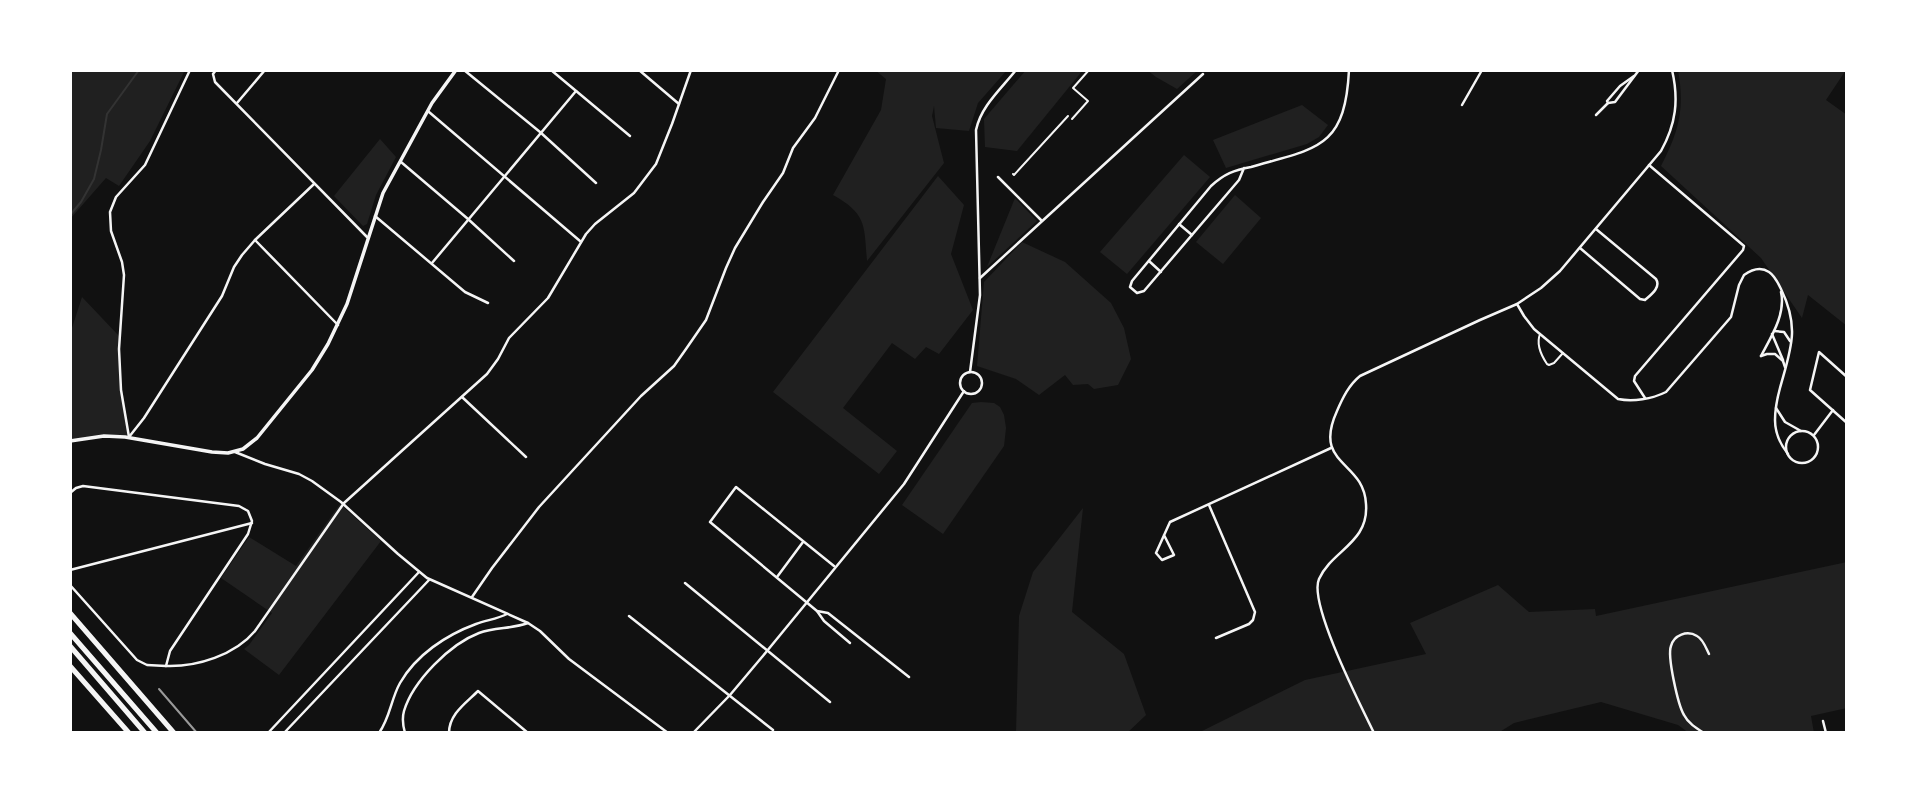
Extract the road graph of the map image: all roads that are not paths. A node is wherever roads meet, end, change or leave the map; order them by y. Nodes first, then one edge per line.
1 (190, 70) edge
2 (216, 70) edge
3 (265, 70) edge
4 (456, 70) edge
5 (464, 70) edge
6 (551, 70) edge
7 (639, 70) edge
8 (691, 70) edge
9 (839, 70) edge
10 (1016, 70) edge
11 (1349, 70) edge
12 (1482, 70) edge
13 (1639, 70) edge
14 (1672, 70) edge
15 (1203, 74) dead end
16 (1634, 76) junction
17 (576, 91) junction
18 (237, 103) junction
19 (679, 103) junction
20 (1608, 103) junction
21 (1462, 105) dead end
22 (428, 111) junction
23 (1596, 115) dead end
24 (540, 132) junction
25 (630, 136) dead end
26 (401, 162) junction
27 (1649, 166) junction
28 (1244, 168) junction
29 (504, 176) junction
30 (998, 177) dead end
31 (596, 183) dead end
32 (314, 184) junction
33 (375, 216) junction
34 (468, 219) junction
35 (1041, 220) junction
36 (1179, 224) junction
37 (1596, 229) junction
38 (1192, 235) junction
39 (369, 238) junction
40 (255, 240) junction
41 (580, 241) junction
42 (1580, 248) junction
43 (514, 261) dead end
44 (1149, 261) junction
45 (432, 263) junction
46 (1161, 272) junction
47 (980, 278) junction
48 (1781, 289) junction
49 (488, 303) dead end
50 (1517, 304) junction
51 (338, 325) junction
52 (1772, 333) junction
53 (1540, 334) junction
54 (1791, 344) junction
55 (1563, 352) junction
56 (1783, 361) junction
57 (1785, 369) junction
58 (970, 372) junction
59 (1847, 377) edge
60 (964, 391) junction
61 (462, 397) junction
62 (1644, 398) junction
63 (1775, 407) junction
64 (1833, 410) junction
65 (1847, 424) edge
66 (1801, 431) junction
67 (1814, 435) junction
68 (129, 437) junction
69 (70, 441) edge
70 (1331, 448) junction
71 (235, 452) junction
72 (1788, 454) junction
73 (526, 457) dead end
74 (70, 493) edge
75 (344, 503) junction
76 (1209, 505) junction
77 (252, 523) junction
78 (1164, 535) junction
79 (803, 542) junction
80 (835, 567) junction
81 (70, 570) edge
82 (419, 572) junction
83 (777, 577) junction
84 (429, 579) junction
85 (685, 583) dead end
86 (70, 585) edge
87 (472, 597) junction
88 (807, 602) junction
89 (817, 611) junction
90 (70, 613) edge
91 (508, 614) junction
92 (629, 616) dead end
93 (528, 622) junction
94 (70, 633) edge
95 (1216, 638) dead end
96 (850, 643) dead end
97 (70, 646) edge
98 (767, 651) junction
99 (1709, 654) dead end
100 (70, 666) edge
101 (166, 666) junction
102 (909, 677) dead end
103 (730, 695) junction
104 (830, 702) dead end
105 (1824, 721) dead end
106 (773, 730) dead end
107 (174, 732) edge
108 (129, 733) edge
109 (145, 733) edge
110 (158, 733) edge
111 (268, 733) edge
112 (284, 733) edge
113 (379, 733) edge
114 (405, 733) edge
115 (449, 733) edge
116 (528, 733) edge
117 (667, 733) edge
118 (693, 733) edge
119 (1374, 733) edge
120 (1704, 733) edge
121 (1826, 733) edge

1 - 68 street
2 - 18 street
3 - 18 street
4 - 22 street
5 - 24 street
6 - 17 street
7 - 19 street
8 - 19 street
9 - 87 street
10 - 47 street
11 - 28 street
12 - 21 street
13 - 16 street
14 - 27 street
15 - 35 street
16 - 20 street
16 - 20 street
17 - 24 street
17 - 25 street
18 - 32 street
19 - 41 street
20 - 23 street
22 - 26 street
22 - 29 street
24 - 29 street
24 - 31 street
26 - 33 street
26 - 34 street
27 - 37 street
27 - 62 street
28 - 36 street
28 - 38 street
29 - 34 street
29 - 41 street
30 - 35 street
32 - 39 street
32 - 40 street
33 - 39 street
33 - 45 street
34 - 43 street
34 - 45 street
35 - 47 street
36 - 38 street
36 - 44 street
37 - 42 street
37 - 42 street
38 - 46 street
39 - 51 street
40 - 51 street
40 - 68 street
41 - 61 street
42 - 50 street
44 - 46 street
44 - 46 street
45 - 49 street
47 - 58 street
48 - 52 street
48 - 54 street
48 - 62 street
50 - 53 street
50 - 70 street
51 - 71 street
52 - 54 street
52 - 56 street
52 - 56 street
53 - 55 street
53 - 55 lane
54 - 57 street
55 - 62 street
56 - 57 street
57 - 63 street
58 - 60 street
58 - 60 street
59 - 64 street
60 - 80 street
61 - 73 street
61 - 75 street
63 - 66 street
63 - 72 street
64 - 65 street
64 - 67 street
66 - 67 street
66 - 72 street
67 - 72 street
68 - 69 street
68 - 71 street
70 - 76 street
70 - 119 street
71 - 75 street
74 - 77 street
75 - 82 street
75 - 101 street
76 - 78 street
76 - 95 street
77 - 81 street
77 - 101 street
78 - 78 street
79 - 80 street
79 - 83 street
79 - 83 street
80 - 88 street
82 - 84 street
82 - 111 street
83 - 88 street
84 - 87 street
84 - 112 street
85 - 98 street
86 - 101 street
87 - 91 street
88 - 89 street
88 - 98 street
89 - 96 street
89 - 102 street
90 - 107 highway
91 - 93 street
91 - 113 street
92 - 103 street
93 - 114 street
93 - 117 street
94 - 110 highway
97 - 109 highway
98 - 103 street
98 - 104 street
99 - 120 street
100 - 108 highway
103 - 106 street
103 - 118 street
105 - 121 street
115 - 116 street

